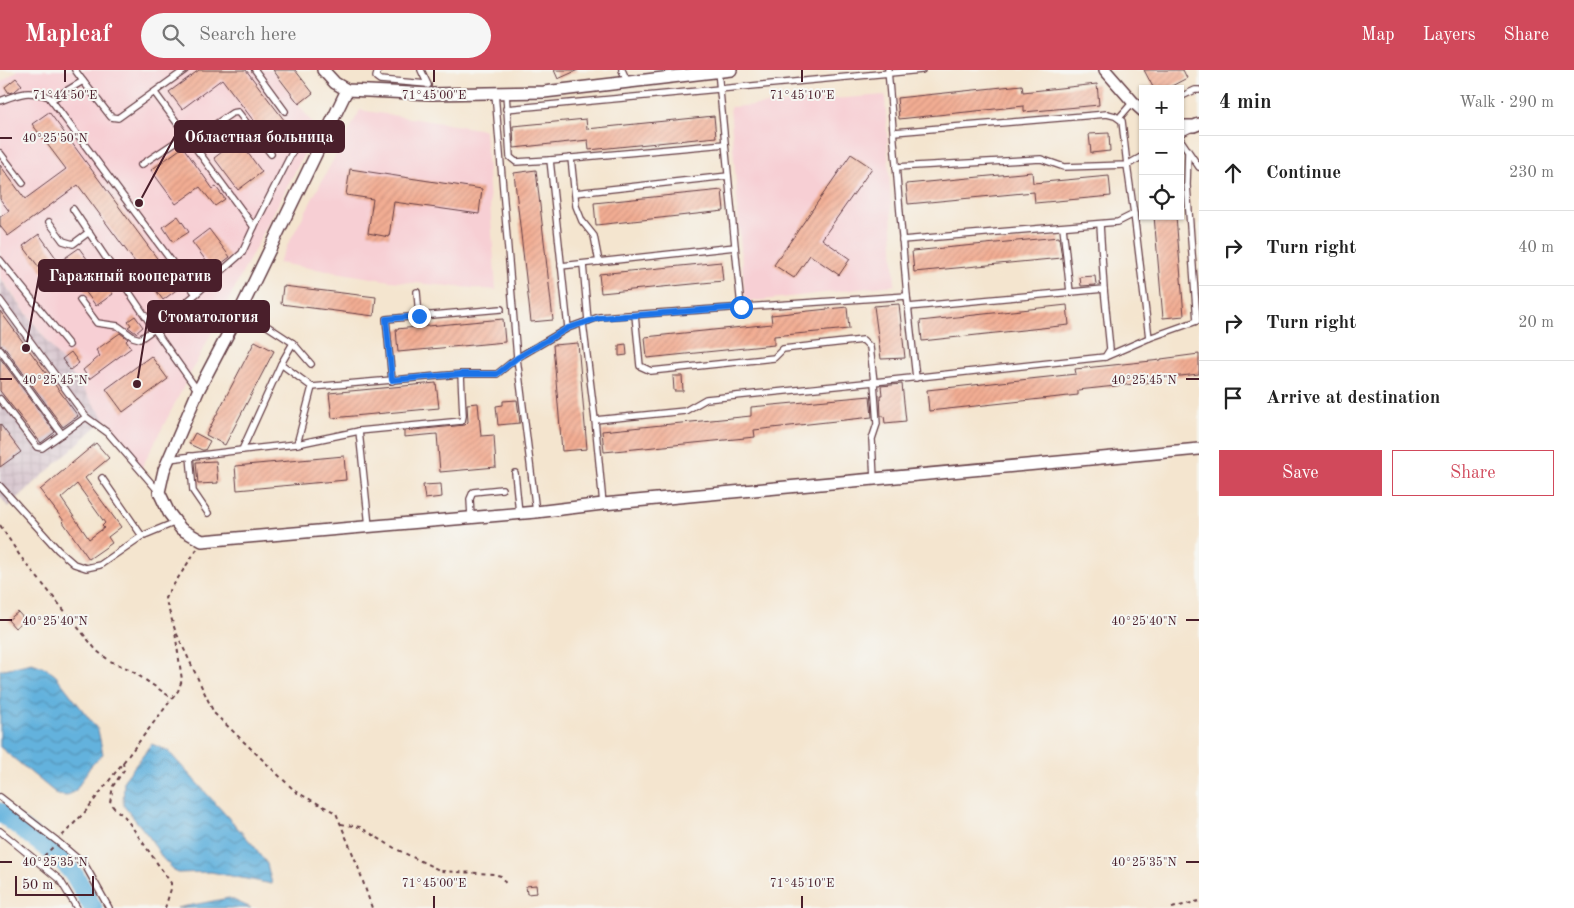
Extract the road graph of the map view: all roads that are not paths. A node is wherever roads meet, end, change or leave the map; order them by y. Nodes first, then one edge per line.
1 (75, 70) edge
2 (185, 70) edge
3 (255, 70) edge
4 (323, 70) edge
5 (378, 70) edge
6 (421, 70) edge
7 (622, 70) edge
8 (731, 70) edge
9 (922, 70) edge
10 (1105, 70) edge
11 (718, 71) junction
12 (888, 71) edge
13 (83, 81) junction
14 (628, 83) junction
15 (720, 88) junction
16 (430, 89) junction
17 (347, 90) junction
18 (1199, 90) edge
19 (155, 93) junction
20 (500, 93) junction
21 (1184, 95) edge
22 (51, 100) junction
23 (0, 101) edge
24 (1133, 102) junction
25 (1139, 107) edge
26 (506, 109) junction
27 (285, 111) dead end
28 (1118, 118) junction
29 (1196, 125) edge
30 (894, 132) junction
31 (1184, 132) edge
32 (186, 135) junction
33 (300, 137) dead end
34 (192, 141) junction
35 (725, 144) junction
36 (1184, 144) edge
37 (1188, 150) junction
38 (0, 153) edge
39 (272, 154) dead end
40 (571, 158) junction
41 (1139, 158) edge
42 (550, 160) junction
43 (140, 165) dead end
44 (1127, 165) junction
45 (1199, 166) edge
46 (896, 167) junction
47 (728, 176) junction
48 (23, 183) dead end
49 (575, 193) junction
50 (73, 209) dead end
51 (1134, 214) junction
52 (49, 222) dead end
53 (1100, 224) junction
54 (254, 227) junction
55 (1063, 227) junction
56 (89, 232) junction
57 (902, 240) junction
58 (735, 247) junction
59 (0, 260) edge
60 (599, 262) junction
61 (583, 264) junction
62 (561, 266) junction
63 (1104, 289) junction
64 (416, 292) dead end
65 (1070, 292) junction
66 (196, 294) junction
67 (907, 296) junction
68 (0, 300) edge
69 (80, 300) dead end
70 (741, 307) junction
71 (908, 307) junction
72 (241, 309) junction
73 (501, 309) dead end
74 (635, 315) junction
75 (419, 316) junction
76 (586, 322) junction
77 (568, 328) junction
78 (154, 329) junction
79 (1149, 338) junction
80 (293, 343) junction
81 (69, 345) dead end
82 (0, 350) edge
83 (1105, 357) junction
84 (517, 358) junction
85 (282, 364) junction
86 (311, 364) dead end
87 (461, 374) junction
88 (916, 378) junction
89 (392, 380) junction
90 (874, 382) junction
91 (312, 388) junction
92 (198, 391) junction
93 (0, 399) edge
94 (86, 417) junction
95 (595, 420) junction
96 (359, 431) junction
97 (62, 434) junction
98 (297, 444) junction
99 (242, 450) junction
100 (1199, 450) edge
101 (190, 456) junction
102 (168, 459) junction
103 (515, 473) dead end
104 (102, 478) dead end
105 (874, 479) junction
106 (0, 486) edge
107 (502, 489) dead end
108 (159, 492) junction
109 (603, 504) junction
110 (536, 512) junction
111 (208, 513) dead end
112 (519, 513) junction
113 (472, 517) junction
114 (176, 522) junction
115 (369, 526) junction
116 (142, 536) junction
117 (0, 797) edge
118 (0, 831) edge
119 (77, 908) edge
120 (109, 908) edge

1 - 13 lane
2 - 19 lane
3 - 27 lane
4 - 17 street
5 - 16 lane
6 - 16 lane
7 - 14 lane
8 - 11 street
9 - 12 lane
10 - 24 street
11 - 14 street
11 - 15 lane
12 - 15 lane
12 - 30 lane
13 - 19 lane
13 - 22 lane
14 - 20 street
15 - 26 lane
15 - 35 lane
16 - 17 street
16 - 20 street
17 - 72 street
18 - 21 lane
19 - 32 lane
20 - 26 lane
20 - 84 lane
22 - 23 lane
22 - 66 lane
24 - 25 street
24 - 28 lane
26 - 42 lane
28 - 30 lane
28 - 44 lane
29 - 31 lane
30 - 46 lane
32 - 34 lane
32 - 43 lane
33 - 54 lane
34 - 39 lane
34 - 54 lane
35 - 40 lane
35 - 47 lane
36 - 37 lane
37 - 45 lane
37 - 79 lane
38 - 48 lane
40 - 42 lane
40 - 49 lane
41 - 44 lane
42 - 62 lane
44 - 46 lane
44 - 51 lane
46 - 57 lane
47 - 49 lane
47 - 58 lane
49 - 60 lane
50 - 56 lane
51 - 53 lane
51 - 79 lane
52 - 56 lane
53 - 55 lane
53 - 63 lane
54 - 66 lane
55 - 57 lane
55 - 65 lane
56 - 78 lane
57 - 67 lane
58 - 60 lane
58 - 70 lane
59 - 81 lane
60 - 61 lane
61 - 62 lane
61 - 76 lane
62 - 77 lane
63 - 65 lane
63 - 83 lane
64 - 75 lane
65 - 71 lane
66 - 78 lane
67 - 70 lane
67 - 71 lane
68 - 94 lane
69 - 78 lane
70 - 74 lane
71 - 88 lane
72 - 80 lane
72 - 92 street
73 - 75 lane
74 - 76 lane
74 - 90 lane
75 - 89 lane
76 - 77 lane
76 - 95 lane
77 - 84 lane
78 - 92 lane
79 - 83 lane
80 - 85 lane
80 - 86 lane
82 - 97 lane
83 - 88 lane
84 - 87 lane
84 - 110 lane
85 - 91 lane
85 - 99 lane
87 - 89 lane
87 - 96 lane
88 - 90 lane
89 - 91 lane
90 - 95 lane
90 - 105 lane
91 - 98 lane
92 - 102 street
93 - 97 lane
94 - 97 lane
94 - 108 lane
95 - 109 lane
96 - 98 lane
96 - 115 lane
98 - 99 lane
99 - 101 lane
100 - 105 street
101 - 102 lane
101 - 111 lane
102 - 108 street
103 - 112 lane
104 - 116 lane
105 - 109 street
106 - 116 lane
107 - 113 lane
108 - 114 street
109 - 110 street
110 - 112 street
112 - 113 street
113 - 115 street
114 - 115 street
114 - 116 lane
117 - 120 lane
118 - 119 lane

